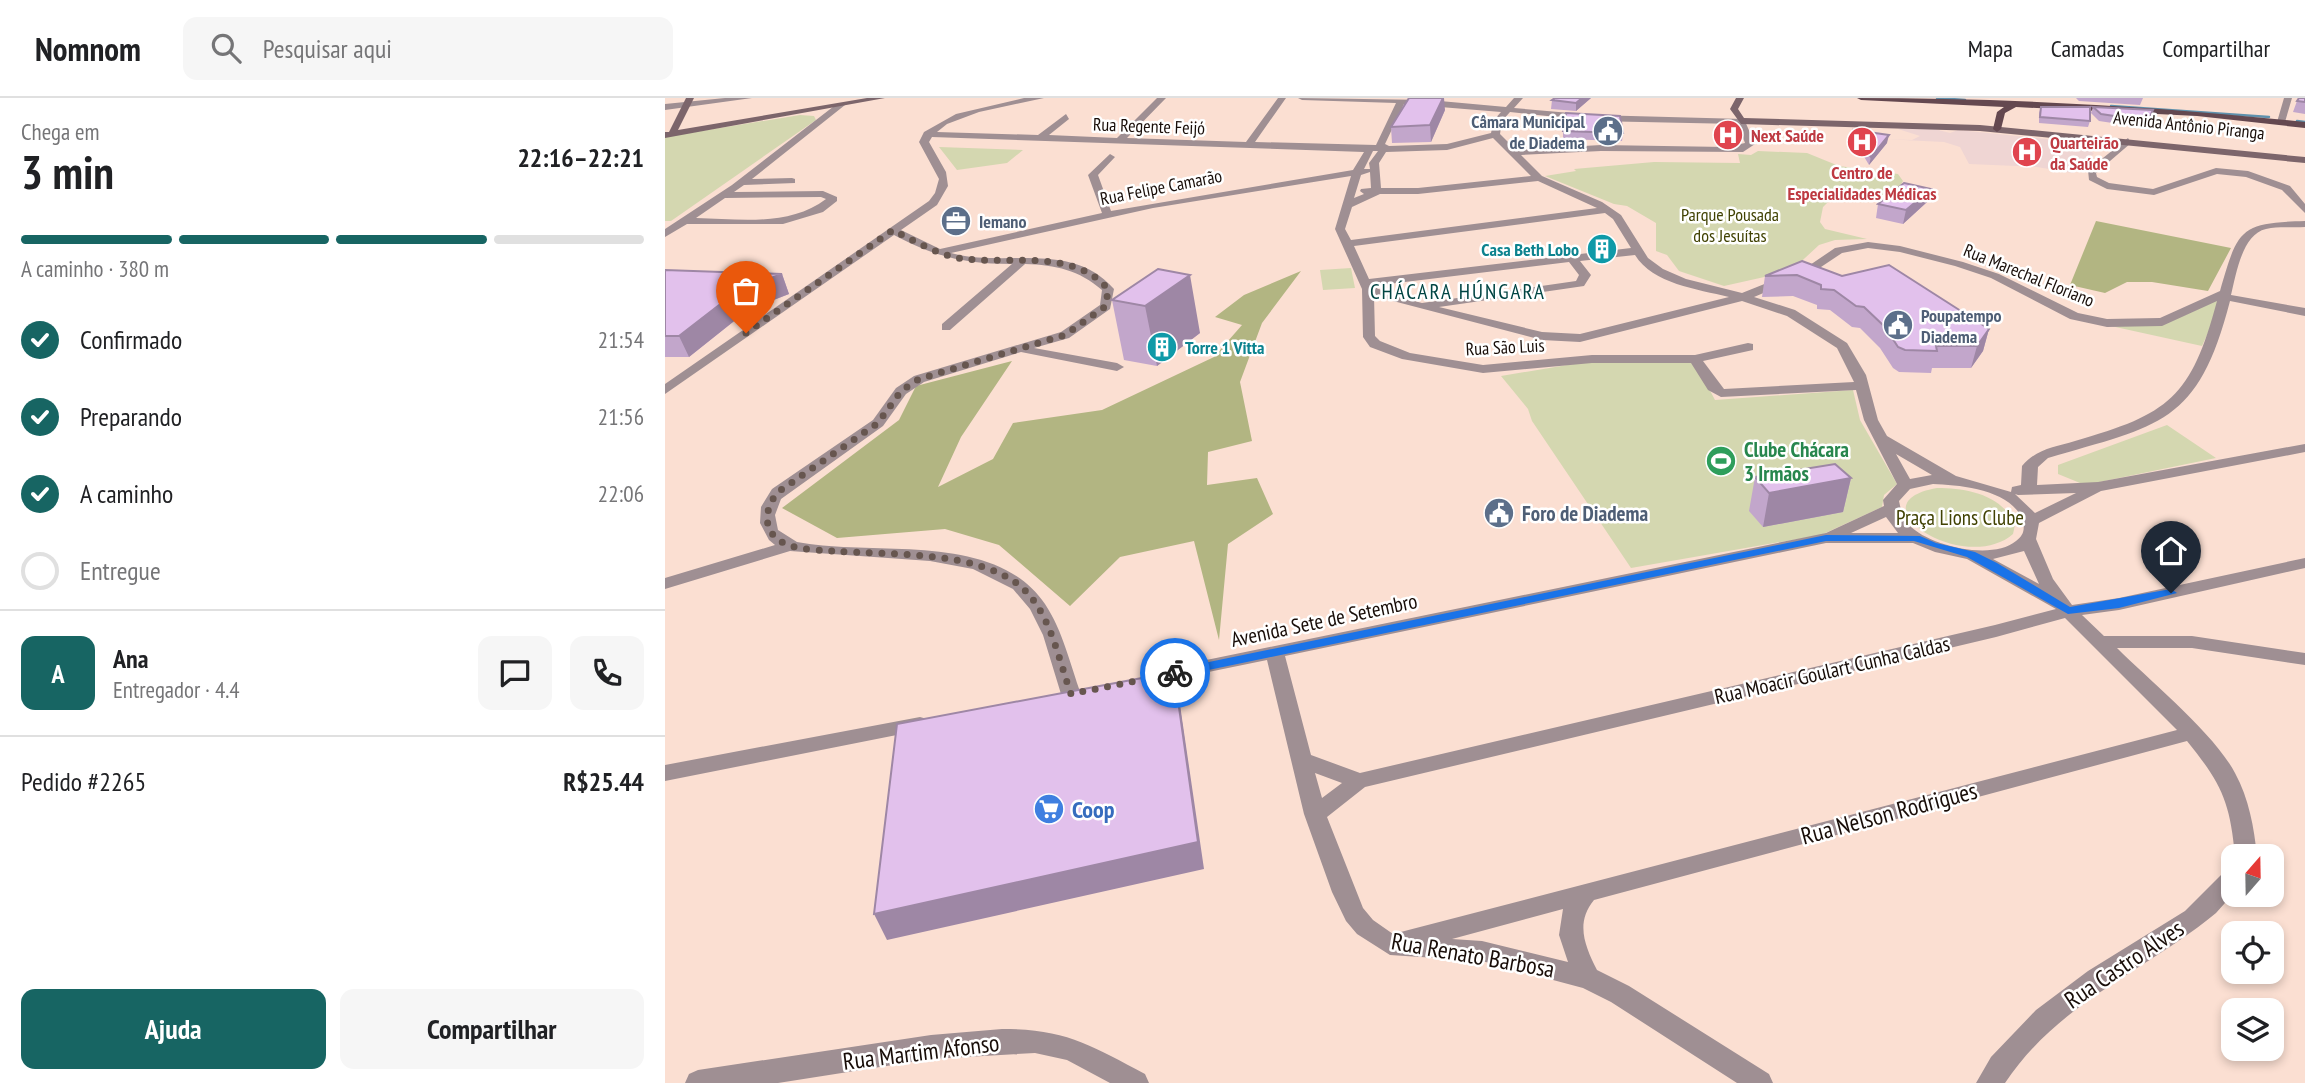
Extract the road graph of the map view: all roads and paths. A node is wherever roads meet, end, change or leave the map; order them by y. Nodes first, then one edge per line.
1 (748, 98) edge
2 (881, 98) edge
3 (970, 98) edge
4 (1040, 98) edge
5 (1163, 98) edge
6 (1282, 98) edge
7 (1302, 98) edge
8 (1437, 98) edge
9 (1519, 98) edge
10 (1740, 98) edge
11 (1861, 98) edge
12 (1979, 98) edge
13 (2064, 98) edge
14 (2288, 98) edge
15 (689, 101) edge
16 (1401, 101) junction
17 (2028, 102) edge
18 (2076, 102) junction
19 (841, 105) junction
20 (2010, 106) junction
21 (665, 107) edge
22 (1509, 108) junction
23 (968, 112) junction
24 (797, 113) junction
25 (1738, 116) junction
26 (824, 117) junction
27 (1066, 117) dead end
28 (2281, 118) junction
29 (2305, 119) edge
30 (2016, 120) junction
31 (1997, 125) junction
32 (2305, 125) edge
33 (669, 134) edge
34 (927, 134) junction
35 (1495, 135) junction
36 (1040, 138) junction
37 (2089, 138) junction
38 (2187, 140) junction
39 (1119, 141) junction
40 (2128, 141) junction
41 (1249, 145) junction
42 (1378, 148) junction
43 (2114, 152) junction
44 (2305, 152) edge
45 (1511, 153) junction
46 (1110, 157) dead end
47 (2305, 160) edge
48 (1358, 170) junction
49 (1375, 171) junction
50 (1539, 178) junction
51 (792, 181) dead end
52 (743, 182) junction
53 (2286, 188) junction
54 (1355, 190) junction
55 (2305, 190) edge
56 (1376, 192) junction
57 (724, 195) junction
58 (1350, 204) junction
59 (1606, 210) junction
60 (2305, 210) edge
61 (1107, 214) junction
62 (684, 221) junction
63 (2305, 225) edge
64 (893, 230) junction
65 (665, 233) edge
66 (1346, 244) junction
67 (1637, 251) junction
68 (937, 253) junction
69 (1572, 258) junction
70 (1022, 261) junction
71 (785, 286) dead end
72 (811, 286) junction
73 (1366, 286) junction
74 (2225, 295) junction
75 (1743, 297) junction
76 (1417, 306) junction
77 (2305, 312) edge
78 (946, 327) dead end
79 (1748, 347) dead end
80 (1020, 350) junction
81 (1695, 359) junction
82 (1117, 367) dead end
83 (1861, 386) junction
84 (665, 390) edge
85 (1880, 438) junction
86 (2304, 448) edge
87 (1950, 479) junction
88 (1905, 485) junction
89 (2098, 487) junction
90 (2029, 488) junction
91 (2001, 493) junction
92 (1890, 509) junction
93 (2031, 521) junction
94 (1826, 538) junction
95 (1916, 538) junction
96 (2028, 540) junction
97 (789, 546) junction
98 (1971, 554) junction
99 (2305, 563) edge
100 (665, 584) edge
101 (2065, 608) junction
102 (2102, 642) junction
103 (1275, 654) junction
104 (2305, 659) edge
105 (1125, 683) edge
106 (1047, 699) edge
107 (940, 720) edge
108 (2192, 733) junction
109 (1302, 760) junction
110 (665, 773) edge
111 (1359, 781) junction
112 (1315, 814) junction
113 (2245, 844) edge
114 (1586, 894) junction
115 (2221, 895) edge
116 (1390, 945) junction
117 (1588, 978) junction
118 (698, 1083) edge
119 (1136, 1083) edge
120 (1760, 1083) edge
121 (1989, 1083) edge

1 - 15 street
2 - 19 main road
3 - 23 street
4 - 23 street
5 - 39 street
6 - 41 street
7 - 16 street
8 - 22 street, Avenida Antônio Piranga
9 - 22 street
10 - 25 main road
11 - 20 main road
12 - 17 main road
13 - 18 main road
14 - 28 street
15 - 21 street
15 - 33 main road
16 - 22 street
16 - 42 street
17 - 18 main road
17 - 20 main road
17 - 28 main road
17 - 30 main road
18 - 28 main road
19 - 24 main road
19 - 26 street
20 - 31 main road
22 - 25 street, Avenida Antônio Piranga
22 - 35 street
23 - 34 street
24 - 26 street
24 - 33 main road
25 - 31 main road, Avenida Antônio Piranga
25 - 45 street
26 - 52 street
27 - 36 street
28 - 29 main road
28 - 32 main road
30 - 31 main road, Avenida Antônio Piranga
30 - 38 main road, Avenida Antônio Piranga
31 - 37 main road, Avenida Antônio Piranga
34 - 36 street, Rua Regente Feijó
34 - 64 street
35 - 42 street, Rua Regente Feijó
35 - 45 street
36 - 39 street, Rua Regente Feijó
37 - 40 main road, Avenida Antônio Piranga
37 - 43 street
38 - 40 main road
38 - 44 main road, Avenida Antônio Piranga
39 - 41 street, Rua Regente Feijó
40 - 43 street
40 - 47 main road, Avenida Antônio Piranga
41 - 42 street, Rua Regente Feijó
42 - 48 street
42 - 49 street
43 - 53 street
45 - 50 street
46 - 61 street
48 - 49 street
48 - 54 street, Rua São Luis
48 - 61 street, Rua Felipe Camarão
49 - 56 street
50 - 56 street
50 - 59 street
51 - 52 street
52 - 57 street
53 - 55 street
53 - 60 street
54 - 56 street
54 - 58 street, Rua São Luis
56 - 58 street
57 - 62 street
57 - 62 street
58 - 66 street, Rua São Luis
59 - 66 street
59 - 67 street
61 - 68 street, Rua Felipe Camarão
62 - 65 street
63 - 74 street
64 - 68 street
64 - 72 street
66 - 73 street, Rua São Luis
67 - 69 street
67 - 75 street
68 - 70 street
69 - 73 street
69 - 76 street
70 - 78 street
70 - 80 street
71 - 72 street
72 - 84 street
73 - 76 street, Rua Marechal Floriano
73 - 81 street, Rua São Luis
74 - 75 street, Rua Marechal Floriano
74 - 77 street
74 - 90 street
75 - 76 street, Rua Marechal Floriano
75 - 83 street
79 - 81 street, Rua São Luis
80 - 82 street
80 - 97 street
81 - 83 street
83 - 85 street
85 - 87 street
85 - 88 street
86 - 89 street
87 - 88 street
87 - 91 street
88 - 92 street
89 - 90 street
89 - 93 street
90 - 91 street
91 - 93 street
92 - 94 street, Avenida Sete de Setembro
92 - 95 street
93 - 96 street
94 - 95 street, Avenida Sete de Setembro
94 - 103 street, Avenida Sete de Setembro
95 - 98 street
96 - 98 street
96 - 101 street
97 - 100 street
97 - 106 street
98 - 101 street
99 - 101 street, Rua Moacir Goulart Cunha Caldas
101 - 102 street
101 - 111 street, Rua Moacir Goulart Cunha Caldas
102 - 104 street
102 - 108 street
103 - 105 street, Avenida Sete de Setembro
103 - 109 street, Rua Renato Barbosa
107 - 110 street
108 - 113 street
108 - 114 street, Rua Nelson Rodrigues
109 - 111 street
109 - 112 street, Rua Renato Barbosa
111 - 112 street, Rua Moacir Goulart Cunha Caldas
112 - 116 street, Rua Renato Barbosa
114 - 116 street, Rua Nelson Rodrigues
114 - 117 street
115 - 121 street, Rua Castro Alves
116 - 117 street, Rua Renato Barbosa
117 - 120 street, Rua Renato Barbosa
118 - 119 street, Rua Martim Afonso

